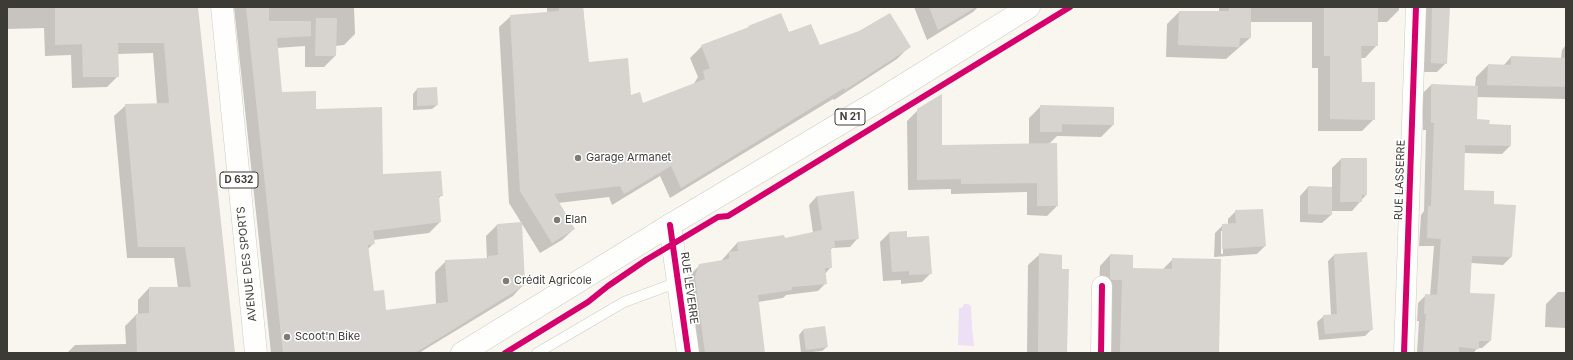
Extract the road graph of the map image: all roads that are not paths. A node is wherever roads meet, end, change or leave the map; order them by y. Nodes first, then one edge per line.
1 (222, 7) edge
2 (1030, 7) edge
3 (1416, 7) edge
4 (670, 225) junction
5 (678, 282) junction
6 (1102, 286) dead end
7 (256, 353) edge
8 (462, 353) edge
9 (537, 353) edge
10 (688, 353) edge
11 (1101, 353) edge
12 (1404, 353) edge

1 - 7 main road, AVENUE DES SPORTS / D 632
2 - 4 main road, N 21
3 - 12 street, RUE LASSERRE
4 - 5 main road, RUE LEVERRE
4 - 8 main road, N 21
5 - 9 lane
5 - 10 main road, RUE LEVERRE
6 - 11 street

